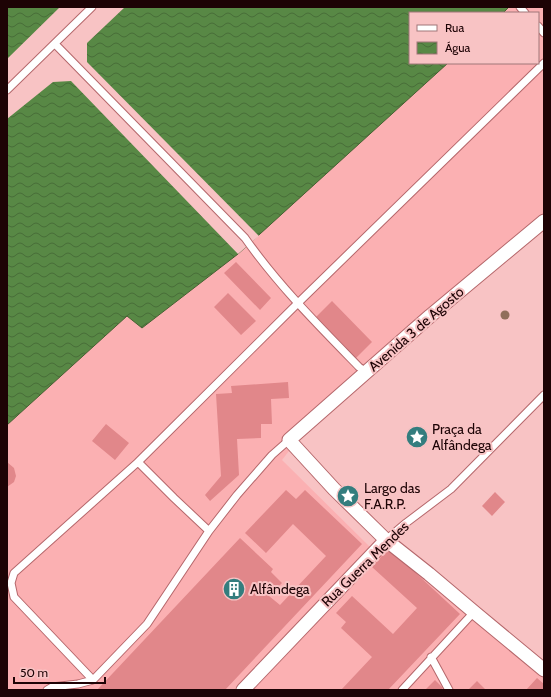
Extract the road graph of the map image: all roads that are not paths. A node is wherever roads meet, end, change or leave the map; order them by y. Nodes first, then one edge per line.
1 (92, 7) edge
2 (55, 44) junction
3 (544, 63) edge
4 (7, 90) edge
5 (544, 221) edge
6 (298, 303) junction
7 (366, 372) junction
8 (544, 395) edge
9 (289, 440) junction
10 (138, 462) junction
11 (209, 531) junction
12 (386, 540) junction
13 (474, 612) junction
14 (431, 657) junction
15 (544, 670) edge
16 (92, 680) junction
17 (47, 690) edge
18 (244, 690) edge
19 (402, 690) edge
20 (449, 690) edge

1 - 2 lane
2 - 4 lane
2 - 6 lane
3 - 6 lane
5 - 7 street, Avenida 3 de Agosto
6 - 7 lane
6 - 10 lane
7 - 9 street, Avenida 3 de Agosto
8 - 12 lane, Rua Guerra Mendes
9 - 11 lane
9 - 12 street
10 - 11 lane
10 - 16 lane
11 - 16 lane
12 - 13 street
12 - 18 street, Rua Guerra Mendes
13 - 14 lane
13 - 15 street
14 - 19 lane
14 - 20 lane
16 - 17 lane

